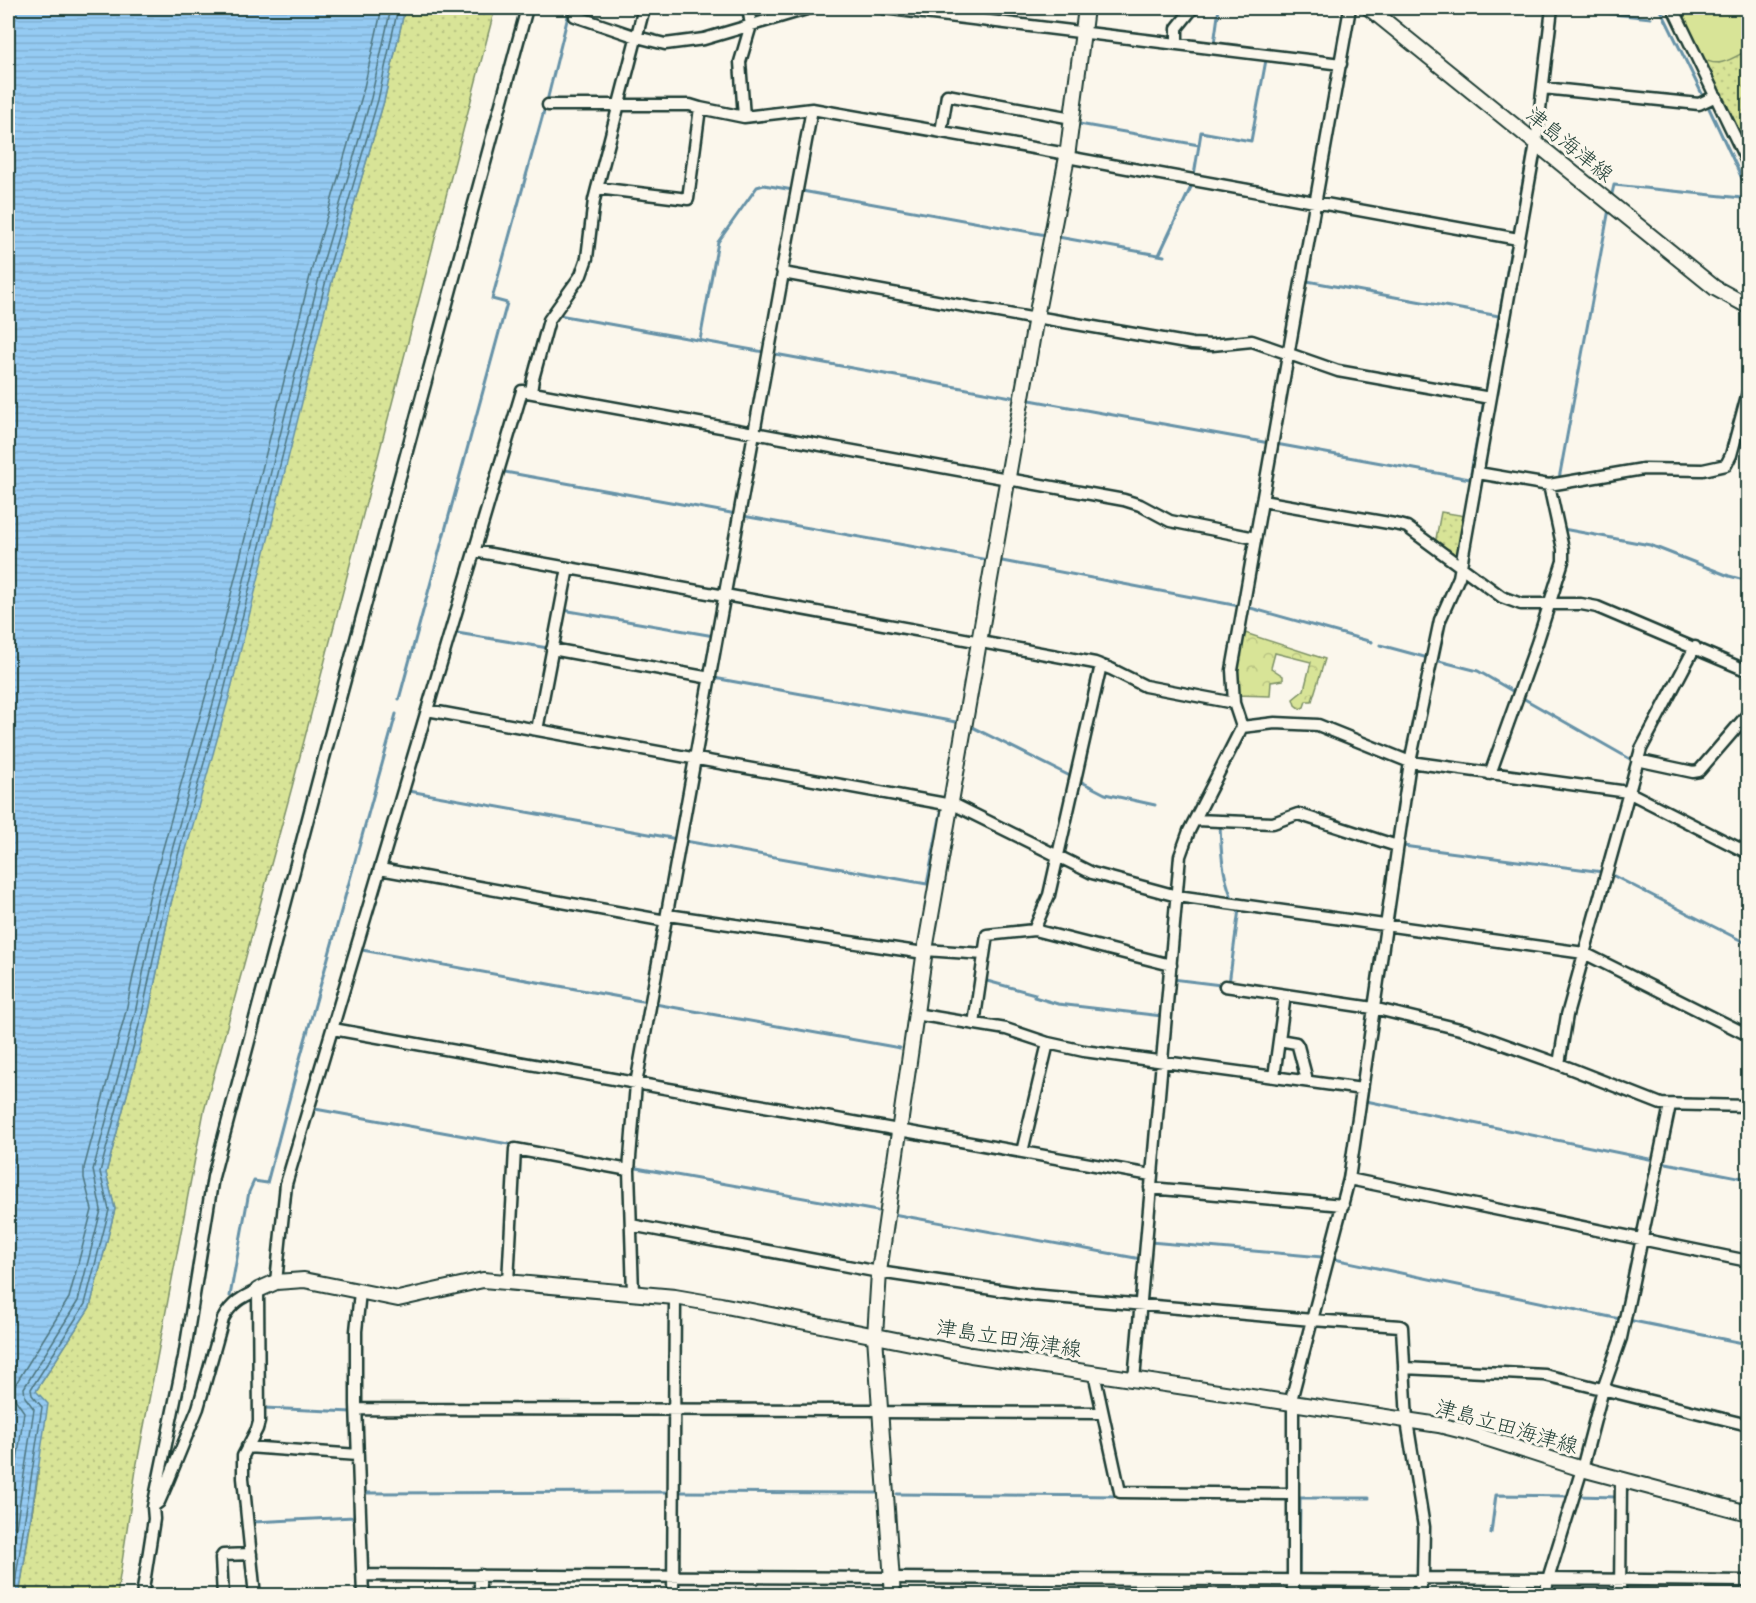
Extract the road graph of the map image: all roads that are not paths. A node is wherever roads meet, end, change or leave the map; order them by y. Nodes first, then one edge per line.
1 (527, 8) edge
2 (576, 8) edge
3 (644, 8) edge
4 (748, 8) edge
5 (810, 8) edge
6 (884, 8) edge
7 (1086, 8) edge
8 (1193, 8) edge
9 (1350, 8) edge
10 (1369, 8) edge
11 (1552, 8) edge
12 (1673, 8) edge
13 (751, 25) junction
14 (1083, 33) junction
15 (637, 37) junction
16 (1177, 44) junction
17 (1341, 64) junction
18 (1543, 88) junction
19 (1714, 97) junction
20 (548, 105) dead end
21 (616, 105) junction
22 (700, 108) junction
23 (812, 109) junction
24 (744, 117) junction
25 (1072, 118) junction
26 (940, 132) junction
27 (1536, 143) junction
28 (1067, 155) junction
29 (1749, 164) edge
30 (597, 188) junction
31 (1317, 202) junction
32 (1518, 239) junction
33 (783, 273) junction
34 (1749, 306) edge
35 (1036, 318) junction
36 (1289, 353) junction
37 (531, 393) junction
38 (1749, 393) edge
39 (1490, 398) junction
40 (753, 434) junction
41 (1478, 472) junction
42 (1008, 480) junction
43 (1549, 485) junction
44 (1263, 501) junction
45 (1256, 538) junction
46 (474, 551) junction
47 (1461, 566) junction
48 (568, 568) junction
49 (725, 596) junction
50 (1549, 604) junction
51 (980, 640) junction
52 (1695, 647) junction
53 (552, 650) junction
54 (1101, 665) junction
55 (1749, 670) edge
56 (710, 678) junction
57 (1234, 703) junction
58 (427, 710) junction
59 (1749, 714) edge
60 (1242, 727) junction
61 (537, 730) junction
62 (695, 759) junction
63 (1637, 760) junction
64 (1410, 762) junction
65 (1490, 774) junction
66 (1628, 792) junction
67 (951, 805) junction
68 (1195, 820) junction
69 (1397, 846) junction
70 (1749, 853) edge
71 (1058, 856) junction
72 (380, 869) junction
73 (1177, 896) junction
74 (667, 918) junction
75 (1385, 925) junction
76 (1034, 930) junction
77 (924, 952) junction
78 (1584, 953) junction
79 (984, 954) junction
80 (1171, 965) junction
81 (1225, 986) dead end
82 (1285, 995) junction
83 (1373, 1008) junction
84 (915, 1014) junction
85 (974, 1024) junction
86 (333, 1029) junction
87 (1749, 1035) edge
88 (1279, 1040) junction
89 (1048, 1043) junction
90 (1161, 1062) junction
91 (1559, 1064) junction
92 (1274, 1077) junction
93 (1305, 1081) junction
94 (636, 1084) junction
95 (1362, 1089) junction
96 (1670, 1105) junction
97 (1749, 1106) edge
98 (897, 1131) junction
99 (1022, 1152) junction
100 (629, 1170) junction
101 (1151, 1175) junction
102 (1349, 1179) junction
103 (1150, 1188) junction
104 (1343, 1205) junction
105 (632, 1225) junction
106 (1641, 1239) junction
107 (1749, 1261) edge
108 (879, 1272) junction
109 (276, 1282) junction
110 (508, 1282) junction
111 (258, 1290) junction
112 (360, 1292) junction
113 (633, 1293) junction
114 (675, 1298) junction
115 (1139, 1304) junction
116 (1312, 1320) junction
117 (875, 1336) junction
118 (1404, 1368) junction
119 (1094, 1374) junction
120 (1134, 1380) junction
121 (1603, 1389) junction
122 (1291, 1404) junction
123 (357, 1409) junction
124 (673, 1410) junction
125 (880, 1411) junction
126 (1102, 1413) junction
127 (1407, 1421) junction
128 (1749, 1425) edge
129 (248, 1447) junction
130 (358, 1455) junction
131 (1582, 1469) junction
132 (1622, 1480) junction
133 (1293, 1494) junction
134 (153, 1507) junction
135 (1749, 1513) edge
136 (251, 1554) junction
137 (362, 1575) junction
138 (480, 1575) junction
139 (673, 1576) junction
140 (892, 1577) junction
141 (1548, 1579) junction
142 (1293, 1580) junction
143 (1422, 1580) junction
144 (1620, 1580) junction
145 (1749, 1581) edge
146 (142, 1596) edge
147 (223, 1596) edge
148 (255, 1596) edge
149 (363, 1596) edge
150 (480, 1596) edge
151 (673, 1596) edge
152 (893, 1596) edge
153 (1293, 1596) edge
154 (1420, 1596) edge
155 (1545, 1596) edge
156 (1620, 1596) edge

1 - 134 street
2 - 15 street
3 - 15 street
4 - 13 street
5 - 13 street
6 - 14 street
7 - 14 main road
8 - 16 street
9 - 17 street
10 - 27 main road, 津島海津線
11 - 18 street
12 - 19 street
13 - 15 street
13 - 24 street
14 - 16 street
14 - 25 main road
15 - 21 street
16 - 17 street
17 - 31 street
18 - 19 street
18 - 27 street
19 - 29 street
20 - 21 street
21 - 22 street
21 - 30 street
22 - 24 street
22 - 30 street
23 - 24 street
23 - 26 street
23 - 33 street
25 - 26 street
25 - 28 main road
26 - 28 street
27 - 32 street
27 - 34 main road, 津島海津線
28 - 31 street
28 - 35 main road
30 - 37 street
31 - 32 street
31 - 36 street
32 - 39 street
33 - 35 street
33 - 40 street
35 - 36 street
35 - 42 main road
36 - 39 street
36 - 44 street
37 - 40 street
37 - 46 street
38 - 43 street
39 - 41 street
40 - 42 street
40 - 49 street
41 - 43 street
41 - 47 street
42 - 45 street
42 - 51 main road
43 - 50 street
44 - 45 street
44 - 47 street
45 - 57 street
46 - 48 street
46 - 58 street
47 - 50 street
47 - 64 street
48 - 49 street
48 - 53 street
49 - 51 street
49 - 56 street
50 - 52 street
50 - 65 street
51 - 54 street
51 - 67 main road
52 - 55 street
52 - 63 street
53 - 56 street
53 - 61 street
54 - 57 street
54 - 71 street
56 - 62 street
57 - 60 street
58 - 61 street
58 - 72 street
59 - 63 street
60 - 64 street
60 - 68 street
61 - 62 street
62 - 67 street
62 - 74 street
63 - 66 street
64 - 65 street
64 - 69 street
65 - 66 street
66 - 70 street
66 - 78 street
67 - 71 street
67 - 77 main road
68 - 69 street
68 - 73 street
69 - 75 street
71 - 73 street
71 - 76 street
72 - 74 street
72 - 86 street
73 - 75 street
73 - 80 street
74 - 77 street
74 - 94 street
75 - 78 street
75 - 83 street
76 - 79 street
76 - 80 street
77 - 79 street
77 - 84 main road
78 - 87 street
78 - 91 street
79 - 85 street
80 - 90 street
81 - 82 street
82 - 83 street
82 - 88 street
83 - 91 street
83 - 95 street
84 - 85 street
84 - 98 main road
85 - 89 street
86 - 94 street
86 - 109 street
88 - 92 street
88 - 93 street
89 - 90 street
89 - 99 street
90 - 92 street
90 - 101 street
91 - 96 street
92 - 93 street
93 - 95 street
94 - 98 street
94 - 100 street
95 - 102 street
96 - 97 street
96 - 106 street
98 - 99 street
98 - 108 main road
99 - 101 street
100 - 105 street
100 - 110 street
101 - 103 street
102 - 104 street
102 - 106 street
103 - 104 street
103 - 115 street
104 - 116 street
105 - 108 street
105 - 113 street
106 - 107 street
106 - 121 street
108 - 115 street
108 - 117 main road
109 - 111 main road, 津島立田海津線
109 - 112 main road, 津島立田海津線
110 - 112 main road, 津島立田海津線
110 - 113 main road, 津島立田海津線
111 - 129 street
111 - 134 street
112 - 123 street
113 - 114 main road, 津島立田海津線
114 - 117 main road, 津島立田海津線
114 - 124 street
115 - 116 street
115 - 120 street
116 - 118 street
116 - 122 street
117 - 119 main road, 津島立田海津線
117 - 125 main road
118 - 121 street
118 - 127 street
119 - 120 main road, 津島立田海津線
119 - 126 street
120 - 122 main road, 津島立田海津線
121 - 128 street
121 - 131 street
122 - 127 main road, 津島立田海津線
122 - 133 street
123 - 124 street
123 - 130 street
124 - 125 street
124 - 139 street
125 - 126 street
125 - 140 main road
126 - 133 street
127 - 131 main road, 津島立田海津線
127 - 143 street
129 - 130 street
129 - 136 street
130 - 137 street
131 - 132 main road, 津島立田海津線
131 - 141 street
132 - 135 main road, 津島立田海津線
132 - 144 street
133 - 142 street
134 - 146 street
136 - 147 street
136 - 148 street
137 - 138 street
137 - 149 street
138 - 139 street
138 - 150 street
139 - 140 street
139 - 151 street
140 - 142 street
140 - 152 main road
141 - 143 street
141 - 144 street
141 - 155 street
142 - 143 street
142 - 153 street
143 - 154 street
144 - 145 street
144 - 156 street

